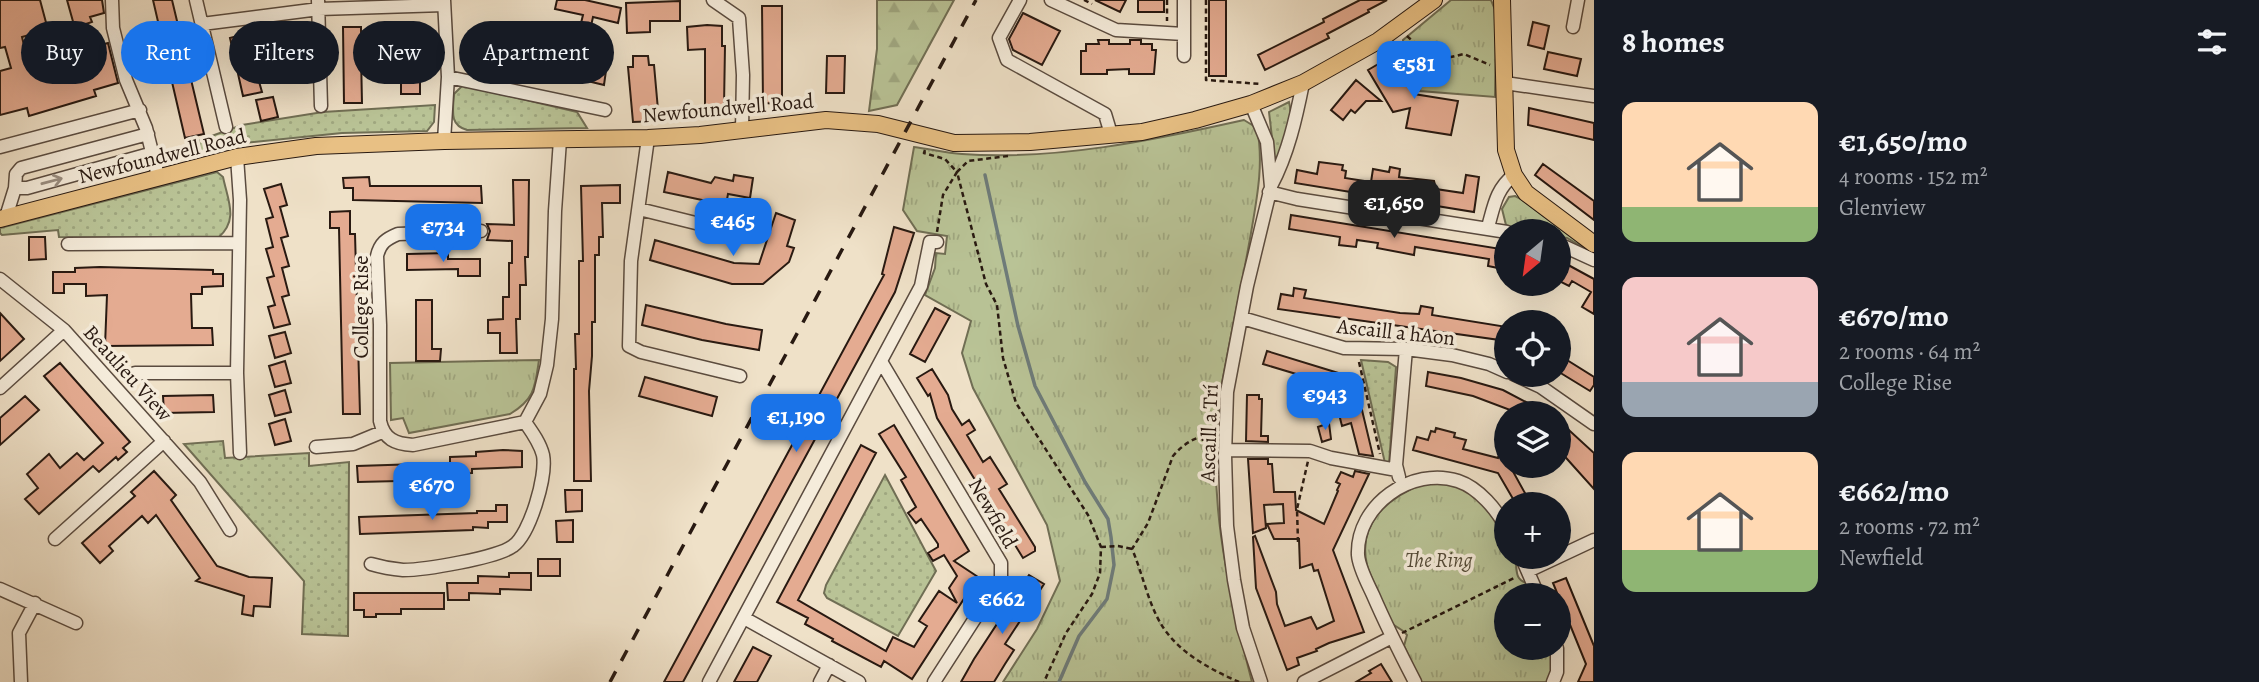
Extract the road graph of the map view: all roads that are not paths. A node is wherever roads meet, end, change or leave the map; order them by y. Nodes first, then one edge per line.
1 (112, 0) edge
2 (196, 0) edge
3 (713, 0) edge
4 (1020, 0) edge
5 (1051, 0) edge
6 (1184, 0) edge
7 (1434, 0) edge
8 (1502, 0) edge
9 (1578, 0) edge
10 (444, 3) edge
11 (319, 5) edge
12 (201, 21) edge
13 (215, 22) edge
14 (1573, 27) dead end
15 (1184, 34) junction
16 (1184, 57) dead end
17 (448, 78) junction
18 (1505, 78) junction
19 (215, 80) edge
20 (1303, 83) junction
21 (1594, 96) edge
22 (1251, 104) junction
23 (321, 106) dead end
24 (141, 110) junction
25 (605, 110) dead end
26 (226, 127) dead end
27 (741, 130) junction
28 (148, 134) junction
29 (1111, 134) junction
30 (649, 138) junction
31 (560, 140) junction
32 (444, 141) junction
33 (0, 147) edge
34 (153, 153) junction
35 (237, 157) junction
36 (1514, 175) junction
37 (158, 176) junction
38 (15, 188) junction
39 (1270, 189) junction
40 (639, 209) junction
41 (3, 218) edge
42 (747, 218) dead end
43 (1488, 227) junction
44 (1494, 229) edge
45 (481, 231) dead end
46 (937, 242) road end
47 (238, 243) junction
48 (68, 244) dead end
49 (1594, 244) edge
50 (1572, 250) edge
51 (1594, 260) edge
52 (0, 279) edge
53 (1241, 317) junction
54 (64, 330) junction
55 (1406, 349) junction
56 (882, 363) junction
57 (1494, 366) edge
58 (135, 373) dead end
59 (237, 373) junction
60 (740, 376) dead end
61 (0, 387) edge
62 (1541, 387) edge
63 (525, 422) junction
64 (1594, 424) edge
65 (382, 432) junction
66 (164, 441) junction
67 (316, 447) dead end
68 (1225, 450) junction
69 (240, 453) dead end
70 (1397, 470) junction
71 (1401, 485) junction
72 (1494, 510) edge
73 (230, 530) dead end
74 (55, 539) dead end
75 (1594, 540) edge
76 (371, 564) dead end
77 (1528, 571) joint
78 (1533, 583) edge
79 (0, 589) edge
80 (34, 603) junction
81 (744, 618) junction
82 (76, 623) dead end
83 (1392, 637) junction
84 (1558, 660) edge
85 (829, 666) junction
86 (21, 682) edge
87 (709, 682) edge
88 (820, 682) edge
89 (859, 682) edge
90 (934, 682) edge
91 (1261, 682) edge
92 (1304, 682) edge
93 (1415, 682) edge
94 (1553, 682) edge

1 - 24 street
2 - 12 street
3 - 27 street
4 - 29 street
5 - 15 street
6 - 15 street
7 - 20 main road, Newfoundwell Road
8 - 18 main road
9 - 14 street
10 - 11 street
10 - 17 street
11 - 13 street
11 - 23 street
15 - 16 street
17 - 25 street
17 - 32 street
18 - 21 street
18 - 36 main road
19 - 26 street
20 - 22 main road, Newfoundwell Road
20 - 39 street, Ascaill a Trí
22 - 29 main road, Newfoundwell Road
22 - 39 street, Ascaill a Trí
24 - 28 street
24 - 33 street
27 - 29 main road, Newfoundwell Road
27 - 30 main road, Newfoundwell Road
28 - 34 street
28 - 38 street
30 - 31 main road, Newfoundwell Road
30 - 40 street
31 - 32 main road, Newfoundwell Road
31 - 63 street
32 - 35 main road, Newfoundwell Road
34 - 37 street
38 -> 34 street
35 - 37 main road, Newfoundwell Road
35 - 47 street
36 - 43 street
36 - 49 main road
37 - 41 main road, Newfoundwell Road
38 - 41 street
39 - 43 street
39 - 53 street, Ascaill a Trí
40 - 42 street
40 - 60 street
43 - 44 street
45 - 65 street, College Rise
46 - 56 street
47 - 48 street
47 - 59 street
50 - 51 street
52 - 54 street, Beaulieu View
53 - 55 street, Ascaill a hAon
53 - 68 street, Ascaill a Trí
54 - 61 street, Beaulieu View
54 - 66 street, Beaulieu View
55 - 57 street, Ascaill a hAon
55 - 70 street
56 - 81 street
56 - 90 street, Newfield
58 - 59 street
59 - 69 street
62 - 64 street
63 - 65 street
63 - 76 street
65 - 67 street
66 - 73 street, Beaulieu View
66 - 74 street, Beaulieu View
68 - 70 street
68 - 91 street, Ascaill a Trí
70 - 71 street
71 - 72 street
71 - 83 street
75 - 77 street
77 - 78 street
79 - 80 street
80 - 82 street
80 - 86 street
81 - 85 street
81 - 87 street
83 - 92 street
83 - 93 street
84 - 94 street
85 - 88 street
85 - 89 street

